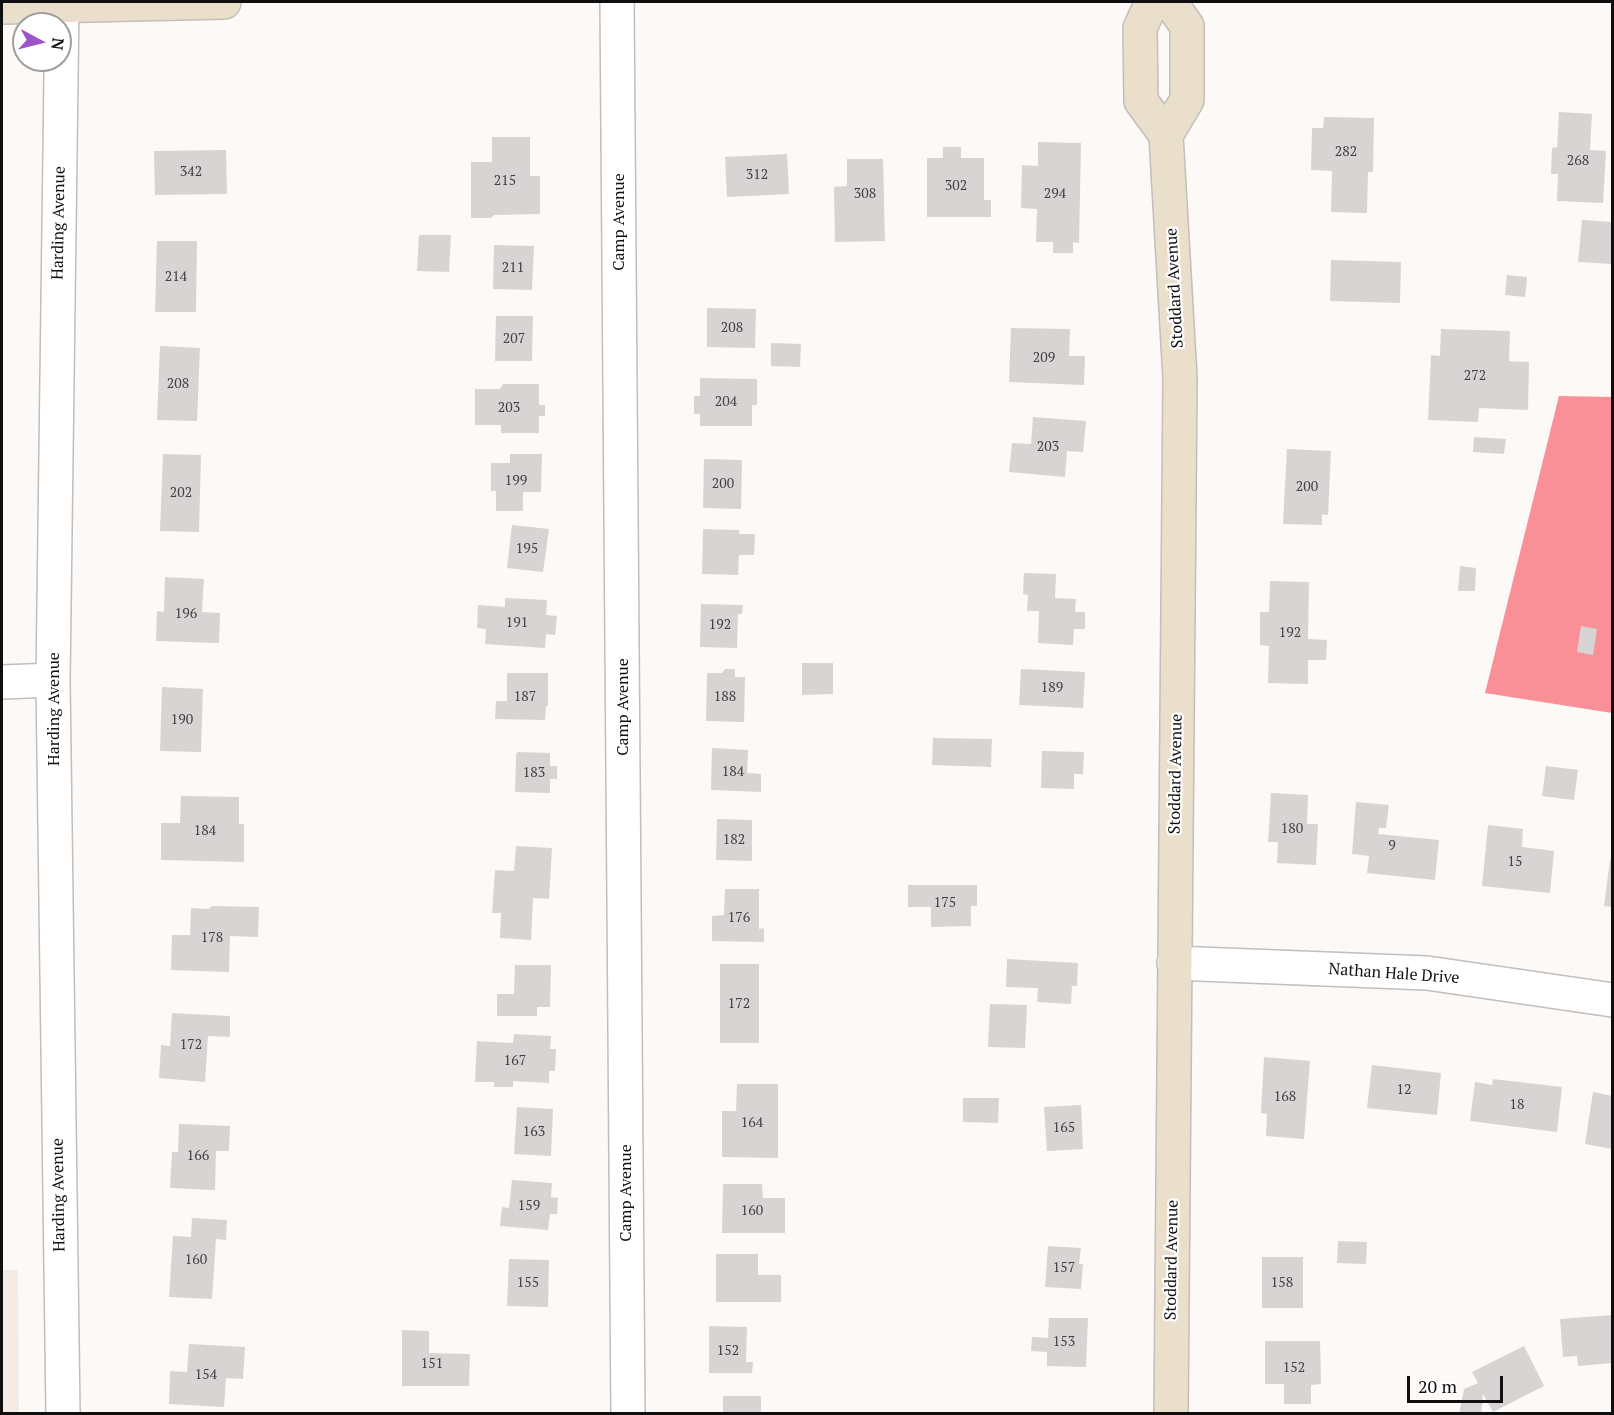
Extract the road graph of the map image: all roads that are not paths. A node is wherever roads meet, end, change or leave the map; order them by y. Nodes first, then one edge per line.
1 (224, 2) edge
2 (617, 2) edge
3 (1152, 2) edge
4 (1170, 2) edge
5 (62, 3) edge
6 (2, 7) edge
7 (1166, 135) junction
8 (53, 680) junction
9 (2, 682) edge
10 (1174, 963) junction
11 (1612, 1000) edge
12 (63, 1413) edge
13 (628, 1413) edge
14 (1170, 1413) edge

1 - 5 street
2 - 13 street, Camp Avenue
3 - 7 street
4 - 7 street
5 - 6 street
5 - 8 street, Harding Avenue
7 - 10 street, Stoddard Avenue
8 - 9 street
8 - 12 street, Harding Avenue
10 - 11 street, Nathan Hale Drive
10 - 14 street, Stoddard Avenue

